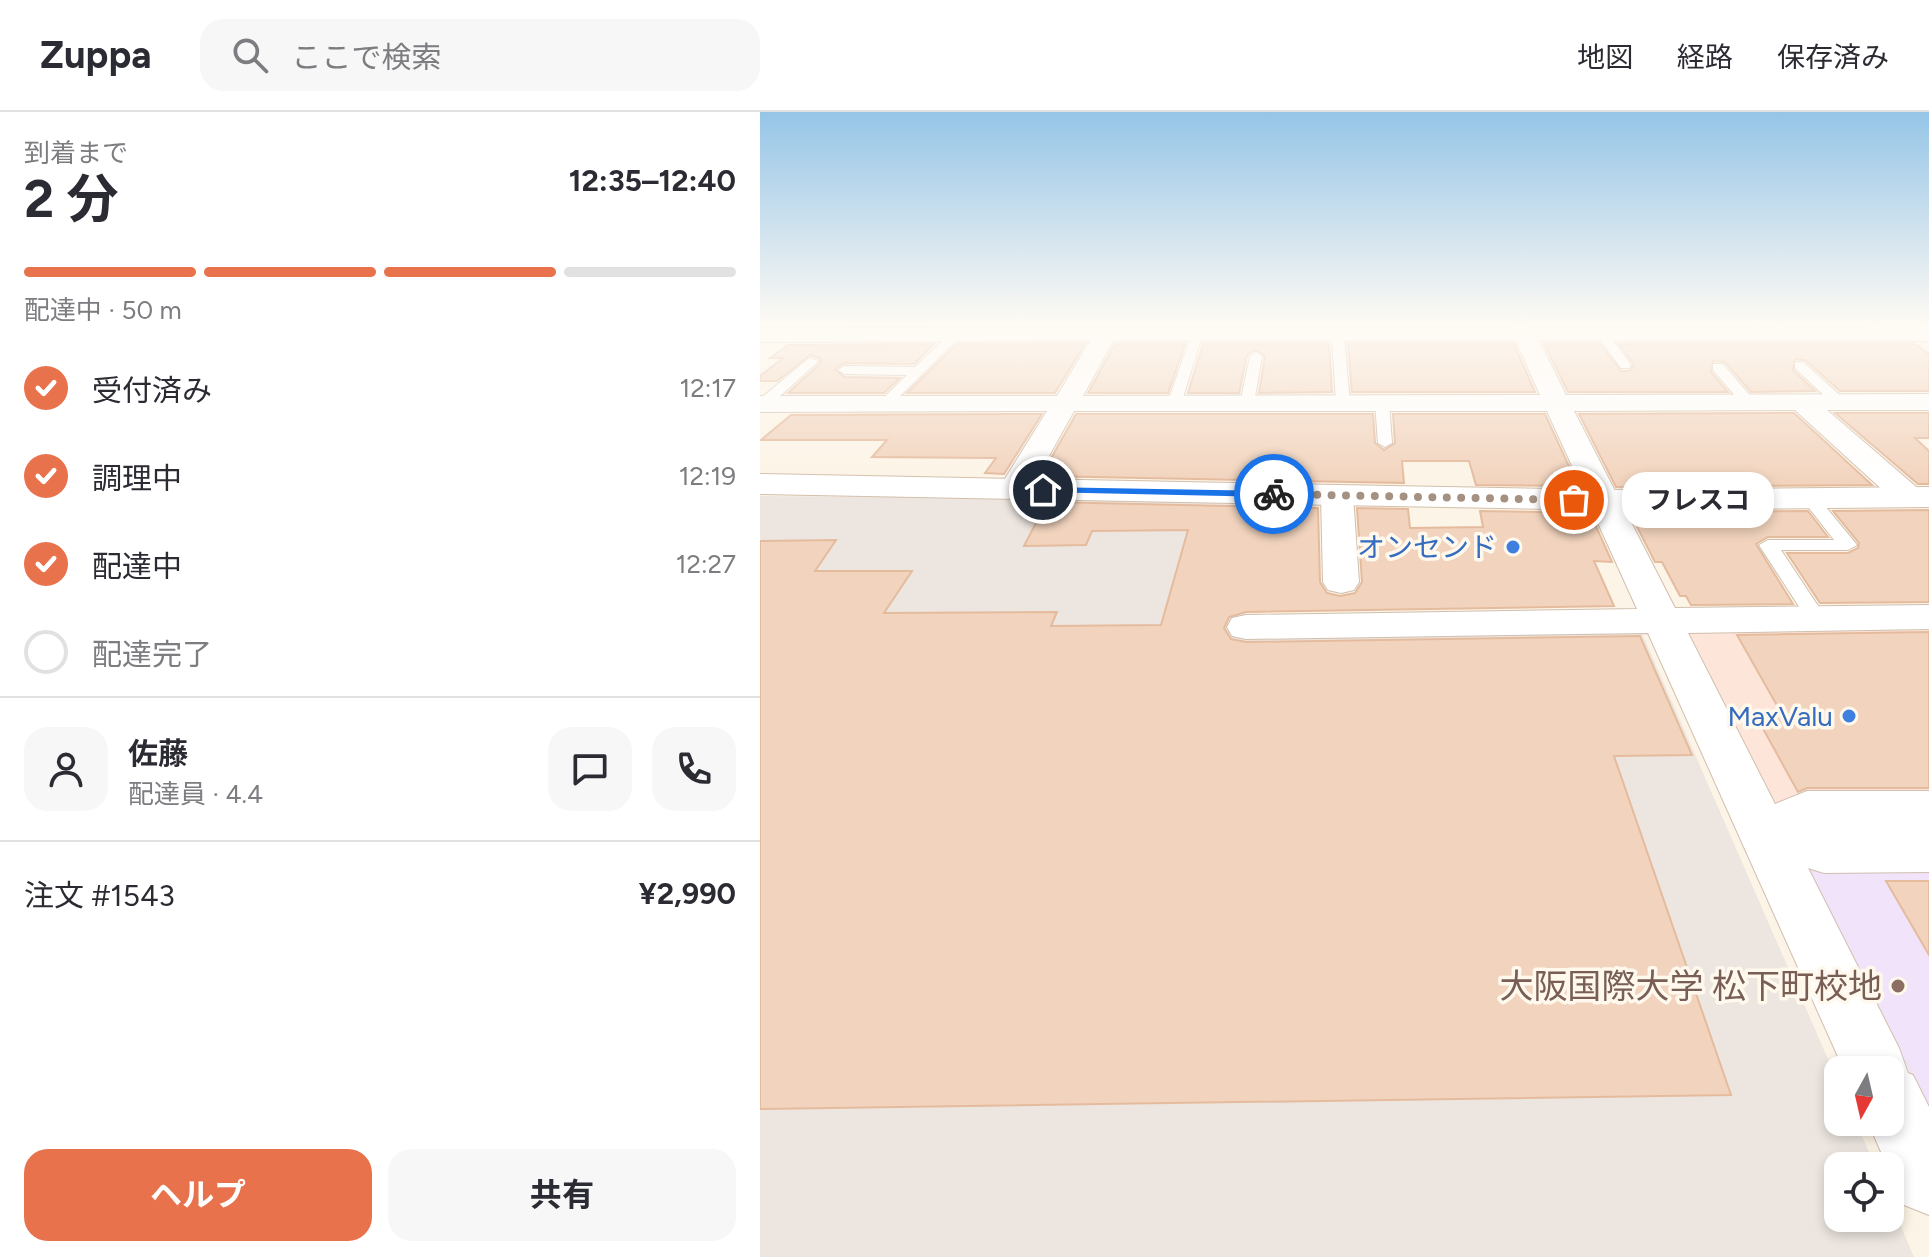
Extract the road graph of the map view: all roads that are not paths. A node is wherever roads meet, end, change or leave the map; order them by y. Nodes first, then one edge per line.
1 (796, 375) edge
2 (914, 375) edge
3 (1080, 375) edge
4 (1183, 375) edge
5 (1251, 375) edge
6 (1338, 375) edge
7 (1534, 375) edge
8 (1725, 375) edge
9 (1810, 375) edge
10 (1536, 384) junction
11 (1748, 402) junction
12 (1802, 402) junction
13 (1839, 402) junction
14 (1929, 402) edge
15 (1247, 403) junction
16 (1343, 403) junction
17 (1382, 403) junction
18 (761, 404) edge
19 (884, 404) junction
20 (1062, 404) junction
21 (1174, 404) junction
22 (1385, 443) dead end
23 (760, 484) edge
24 (1014, 490) junction
25 (1337, 495) junction
26 (1919, 498) edge
27 (1810, 499) junction
28 (1604, 500) junction
29 (1341, 582) dead end
30 (1929, 617) edge
31 (1816, 618) junction
32 (1659, 621) junction
33 (1246, 627) dead end
34 (1929, 811) edge
35 (1763, 833) junction
36 (1929, 850) edge
37 (1870, 1056) edge
38 (1904, 1127) edge
39 (1929, 1180) edge

1 - 18 lane
2 - 19 lane
3 - 20 street
4 - 21 lane
5 - 15 lane
6 - 16 lane
7 - 10 street
8 - 11 lane
9 - 13 lane
10 - 11 street
10 - 17 street
10 - 28 street
11 - 12 street
12 - 13 street
12 - 26 street
13 - 14 street
15 - 16 street
15 - 21 street
16 - 17 street
17 - 22 lane
18 - 19 street
19 - 20 street
20 - 21 street
20 - 24 street
23 - 24 main road
24 - 25 main road
25 - 28 main road
25 - 29 street
26 - 27 main road
27 - 28 main road
27 - 31 lane
28 - 32 street
30 - 31 street
31 - 32 street
32 - 33 street
32 - 35 street
34 - 35 street
35 - 36 street
35 - 37 street
38 - 39 street

